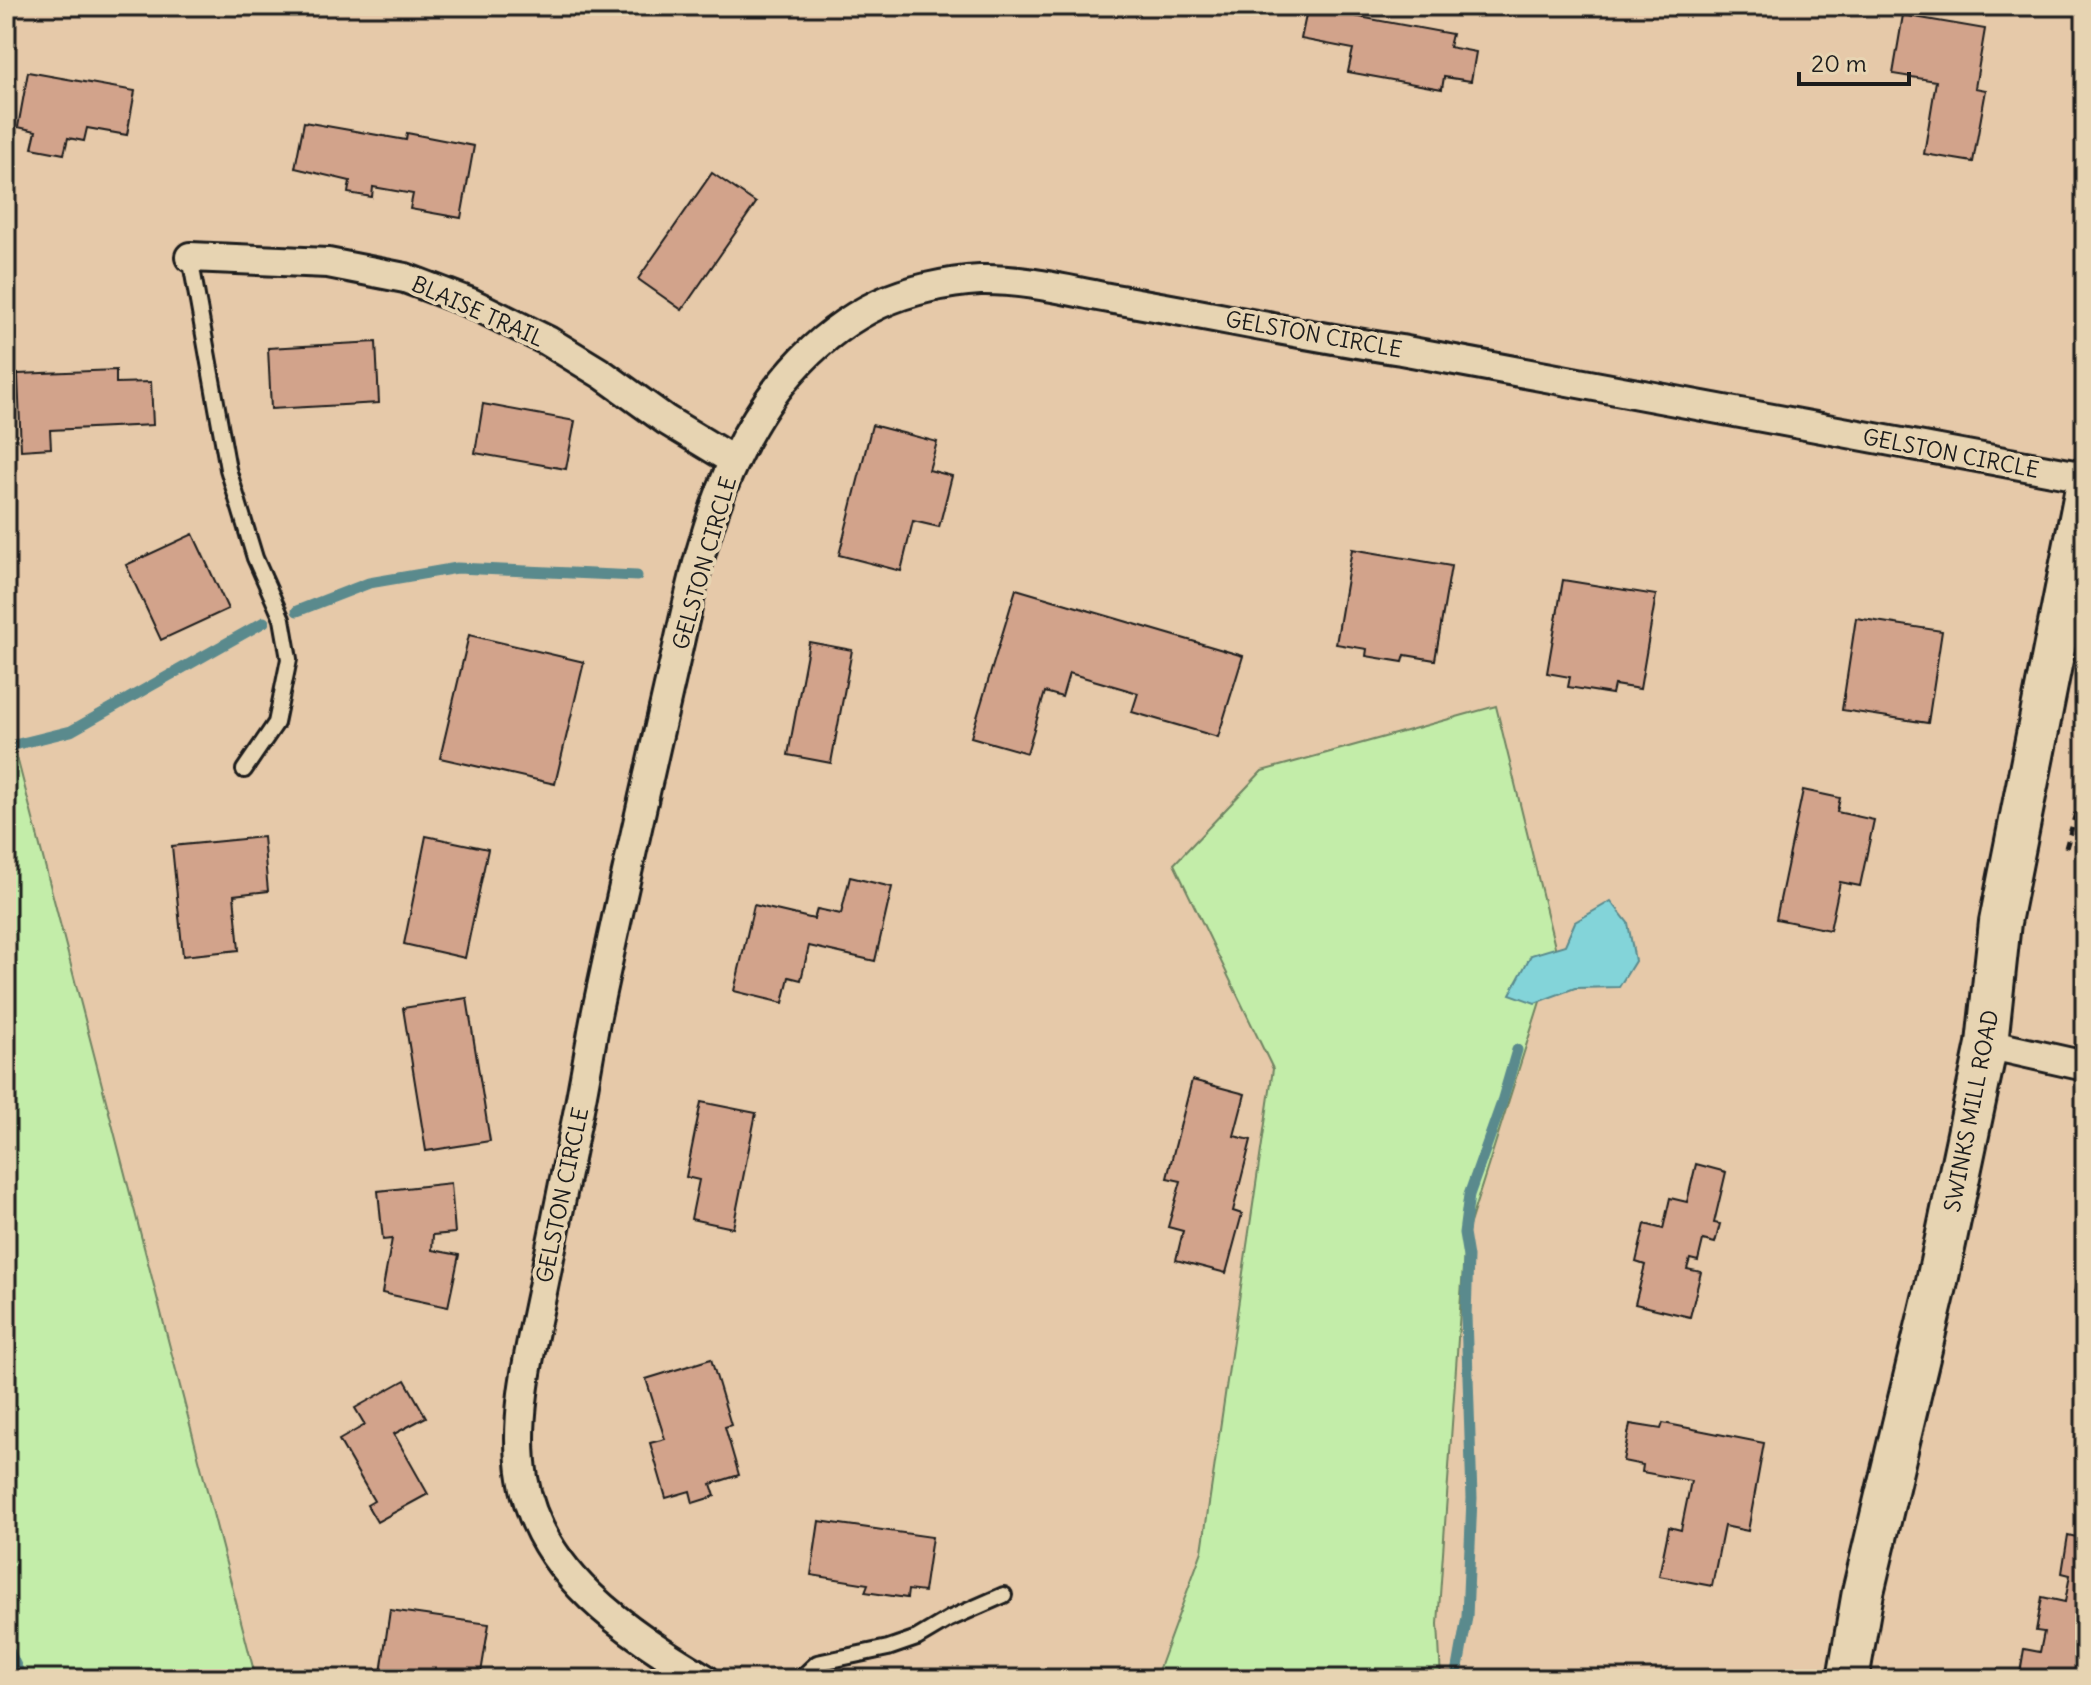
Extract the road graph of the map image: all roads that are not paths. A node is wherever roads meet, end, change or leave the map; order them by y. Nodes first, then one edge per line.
1 (190, 257) joint
2 (734, 461) junction
3 (2085, 477) edge
4 (2085, 493) edge
5 (244, 770) dead end
6 (1987, 1044) junction
7 (2085, 1066) edge
8 (1004, 1595) dead end
9 (705, 1679) edge
10 (800, 1679) edge
11 (1848, 1679) edge

1 - 2 street, BLAISE TRAIL
1 - 5 lane
2 - 3 street, GELSTON CIRCLE
2 - 9 street, GELSTON CIRCLE
4 - 6 street, SWINKS MILL ROAD
6 - 7 street
6 - 11 street, SWINKS MILL ROAD
8 - 10 lane

